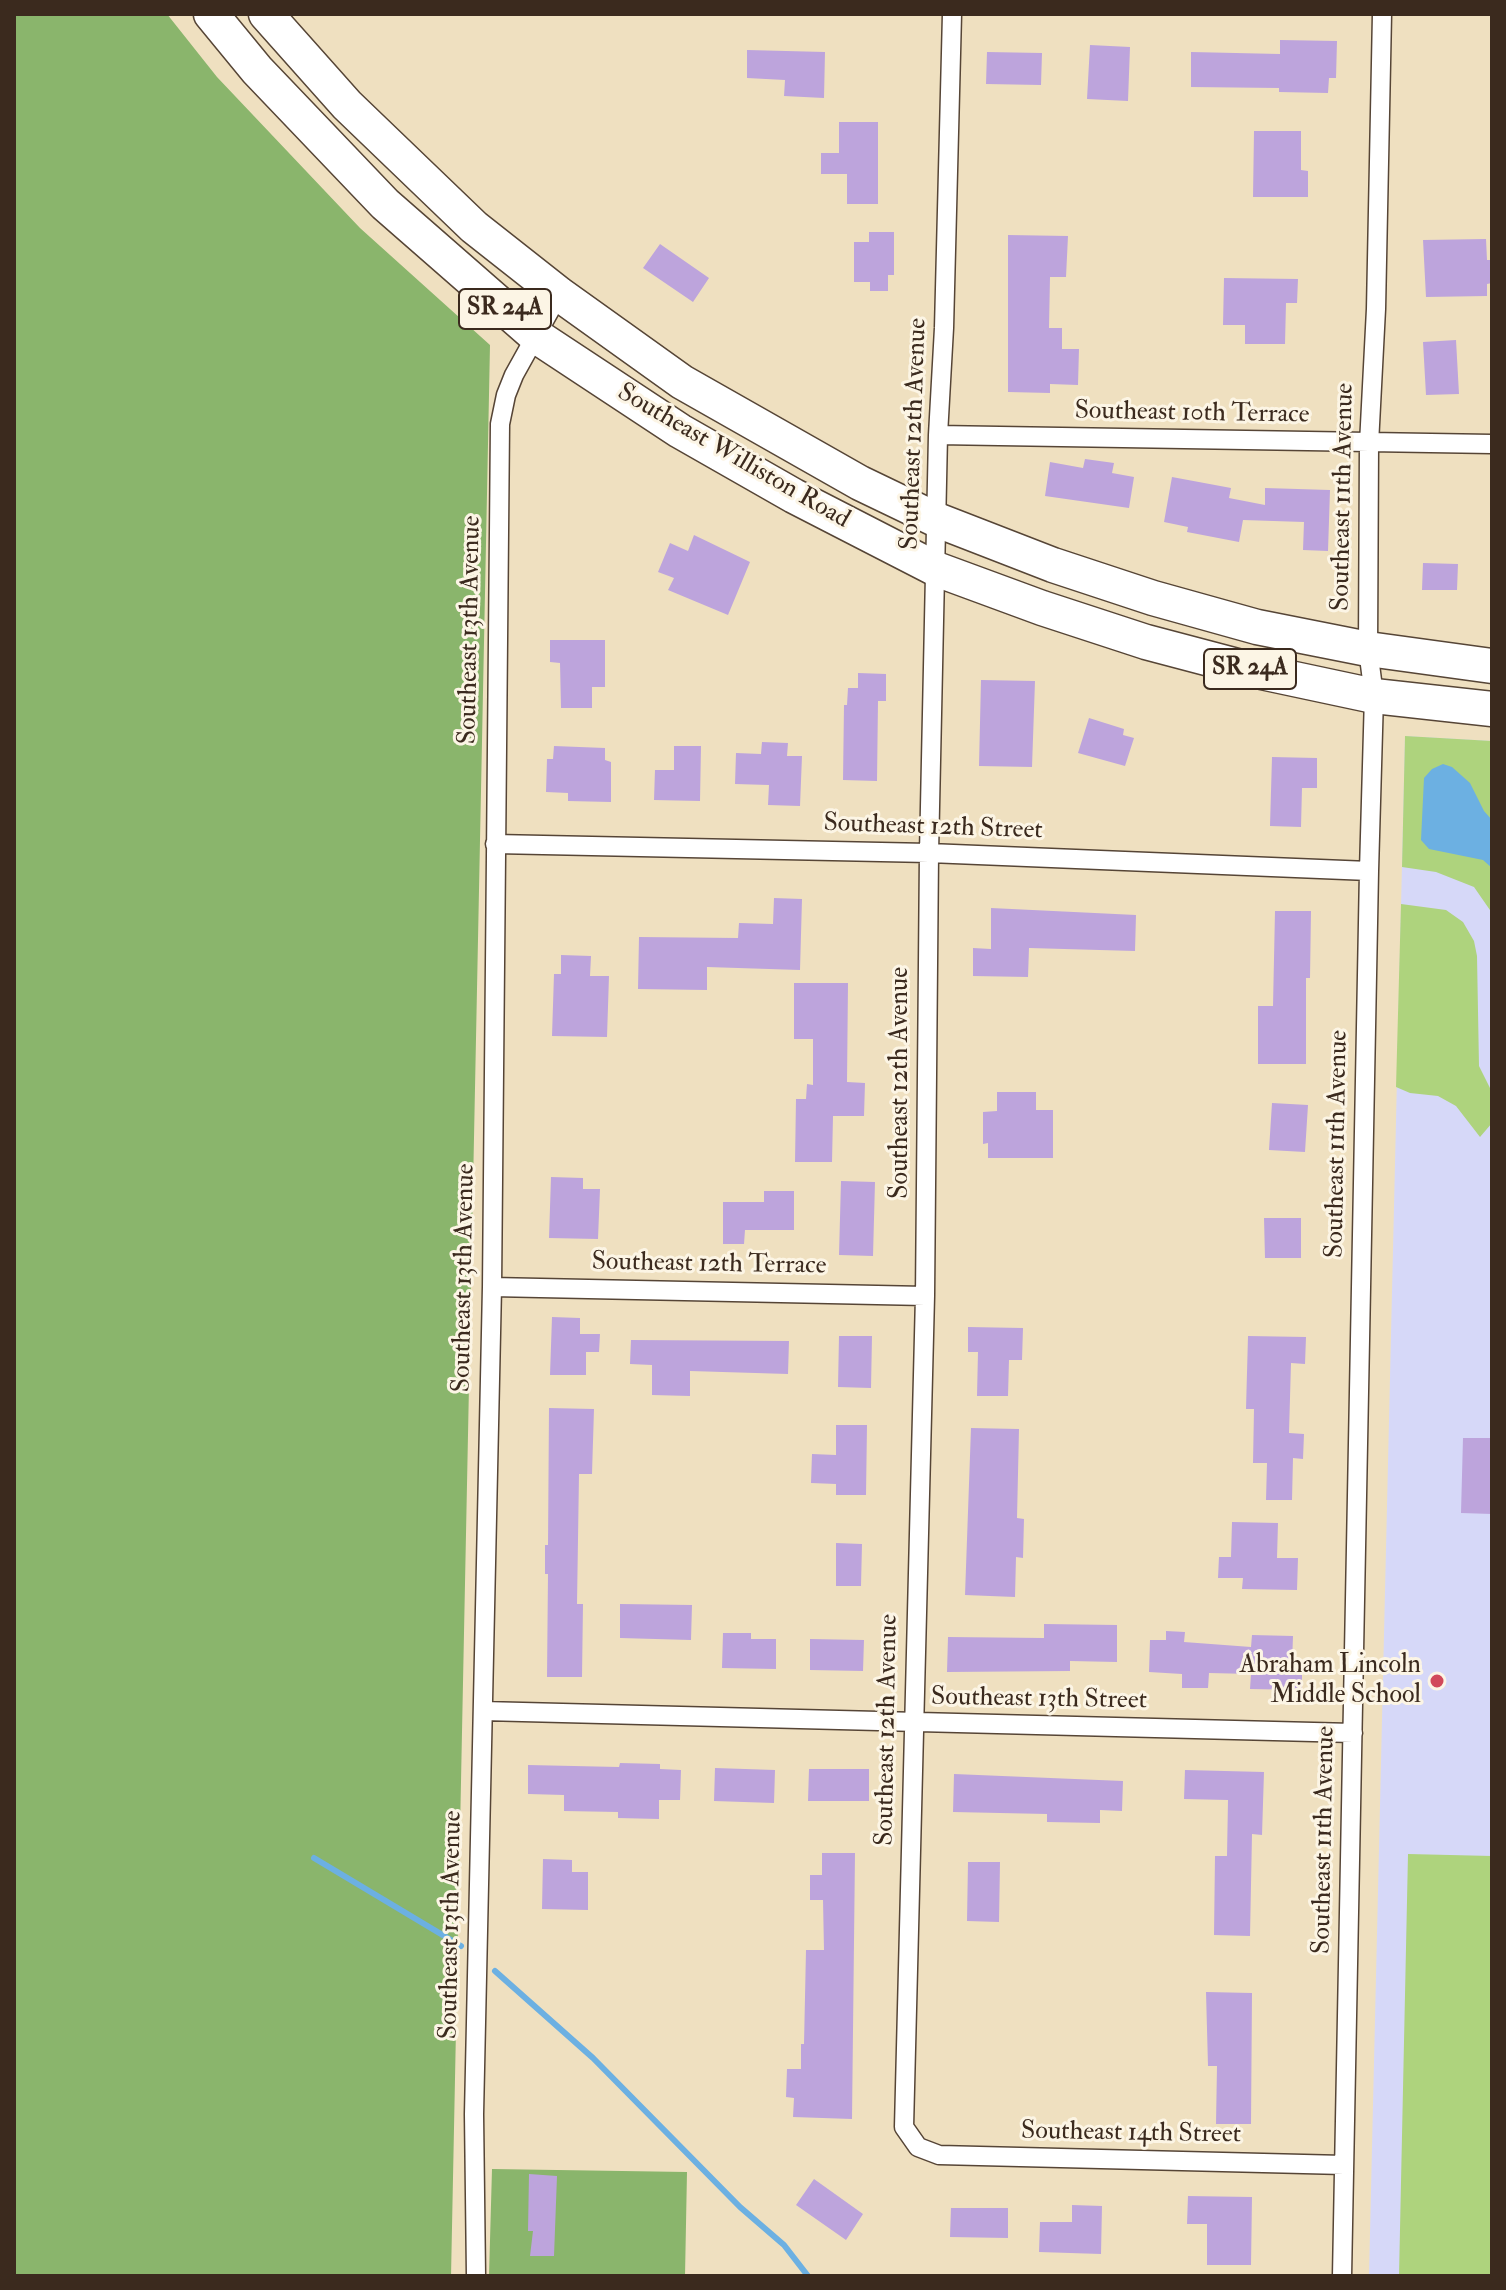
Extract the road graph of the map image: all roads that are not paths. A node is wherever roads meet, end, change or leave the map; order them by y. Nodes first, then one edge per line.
1 (211, 14) edge
2 (266, 14) edge
3 (952, 14) edge
4 (1382, 14) edge
5 (289, 41) junction
6 (257, 70) junction
7 (559, 294) junction
8 (536, 336) junction
9 (938, 435) junction
10 (1369, 444) junction
11 (1492, 444) edge
12 (937, 520) junction
13 (936, 569) junction
14 (1368, 649) junction
15 (1492, 666) edge
16 (1374, 696) junction
17 (1492, 709) edge
18 (495, 844) junction
19 (929, 853) junction
20 (1369, 871) junction
21 (492, 1287) junction
22 (925, 1296) junction
23 (483, 1711) junction
24 (914, 1723) junction
25 (1353, 1733) junction
26 (918, 2147) joint
27 (1344, 2165) junction
28 (476, 2276) edge
29 (1342, 2276) edge

1 - 6 highway, Southeast Williston Road / SR 24A
2 - 5 highway, Southeast Williston Road / SR 24A
3 - 9 street, Southeast 12th Avenue
4 - 10 street, Southeast 11th Avenue
5 - 6 highway
5 - 7 highway, Southeast Williston Road / SR 24A
6 - 8 highway, Southeast Williston Road / SR 24A
7 - 8 street, Southeast 13th Avenue
7 - 12 highway, Southeast Williston Road / SR 24A
8 - 13 highway, Southeast Williston Road / SR 24A
8 - 18 street, Southeast 13th Avenue
9 - 10 street, Southeast 10th Terrace
9 - 12 street, Southeast 12th Avenue
10 - 11 street, Southeast 10th Terrace
10 - 14 street, Southeast 11th Avenue
12 - 13 street, Southeast 12th Avenue
12 - 14 highway, Southeast Williston Road / SR 24A
13 - 16 highway, Southeast Williston Road / SR 24A
13 - 19 street, Southeast 12th Avenue
14 - 15 highway, SR 24A
14 - 16 street, Southeast 11th Avenue
16 - 17 highway, SR 24A
16 - 20 street, Southeast 11th Avenue
18 - 19 street, Southeast 12th Street
18 - 21 street, Southeast 13th Avenue
19 - 20 street, Southeast 12th Street
19 - 22 street, Southeast 12th Avenue
20 - 25 street, Southeast 11th Avenue
21 - 22 street, Southeast 12th Terrace
21 - 23 street, Southeast 13th Avenue
22 - 24 street, Southeast 12th Avenue
23 - 24 street, Southeast 13th Street
23 - 28 street, Southeast 13th Avenue
24 - 25 street, Southeast 13th Street
24 - 26 street, Southeast 12th Avenue
25 - 27 street, Southeast 11th Avenue
26 - 27 street, Southeast 14th Street
27 - 29 street, Southeast 11th Avenue

